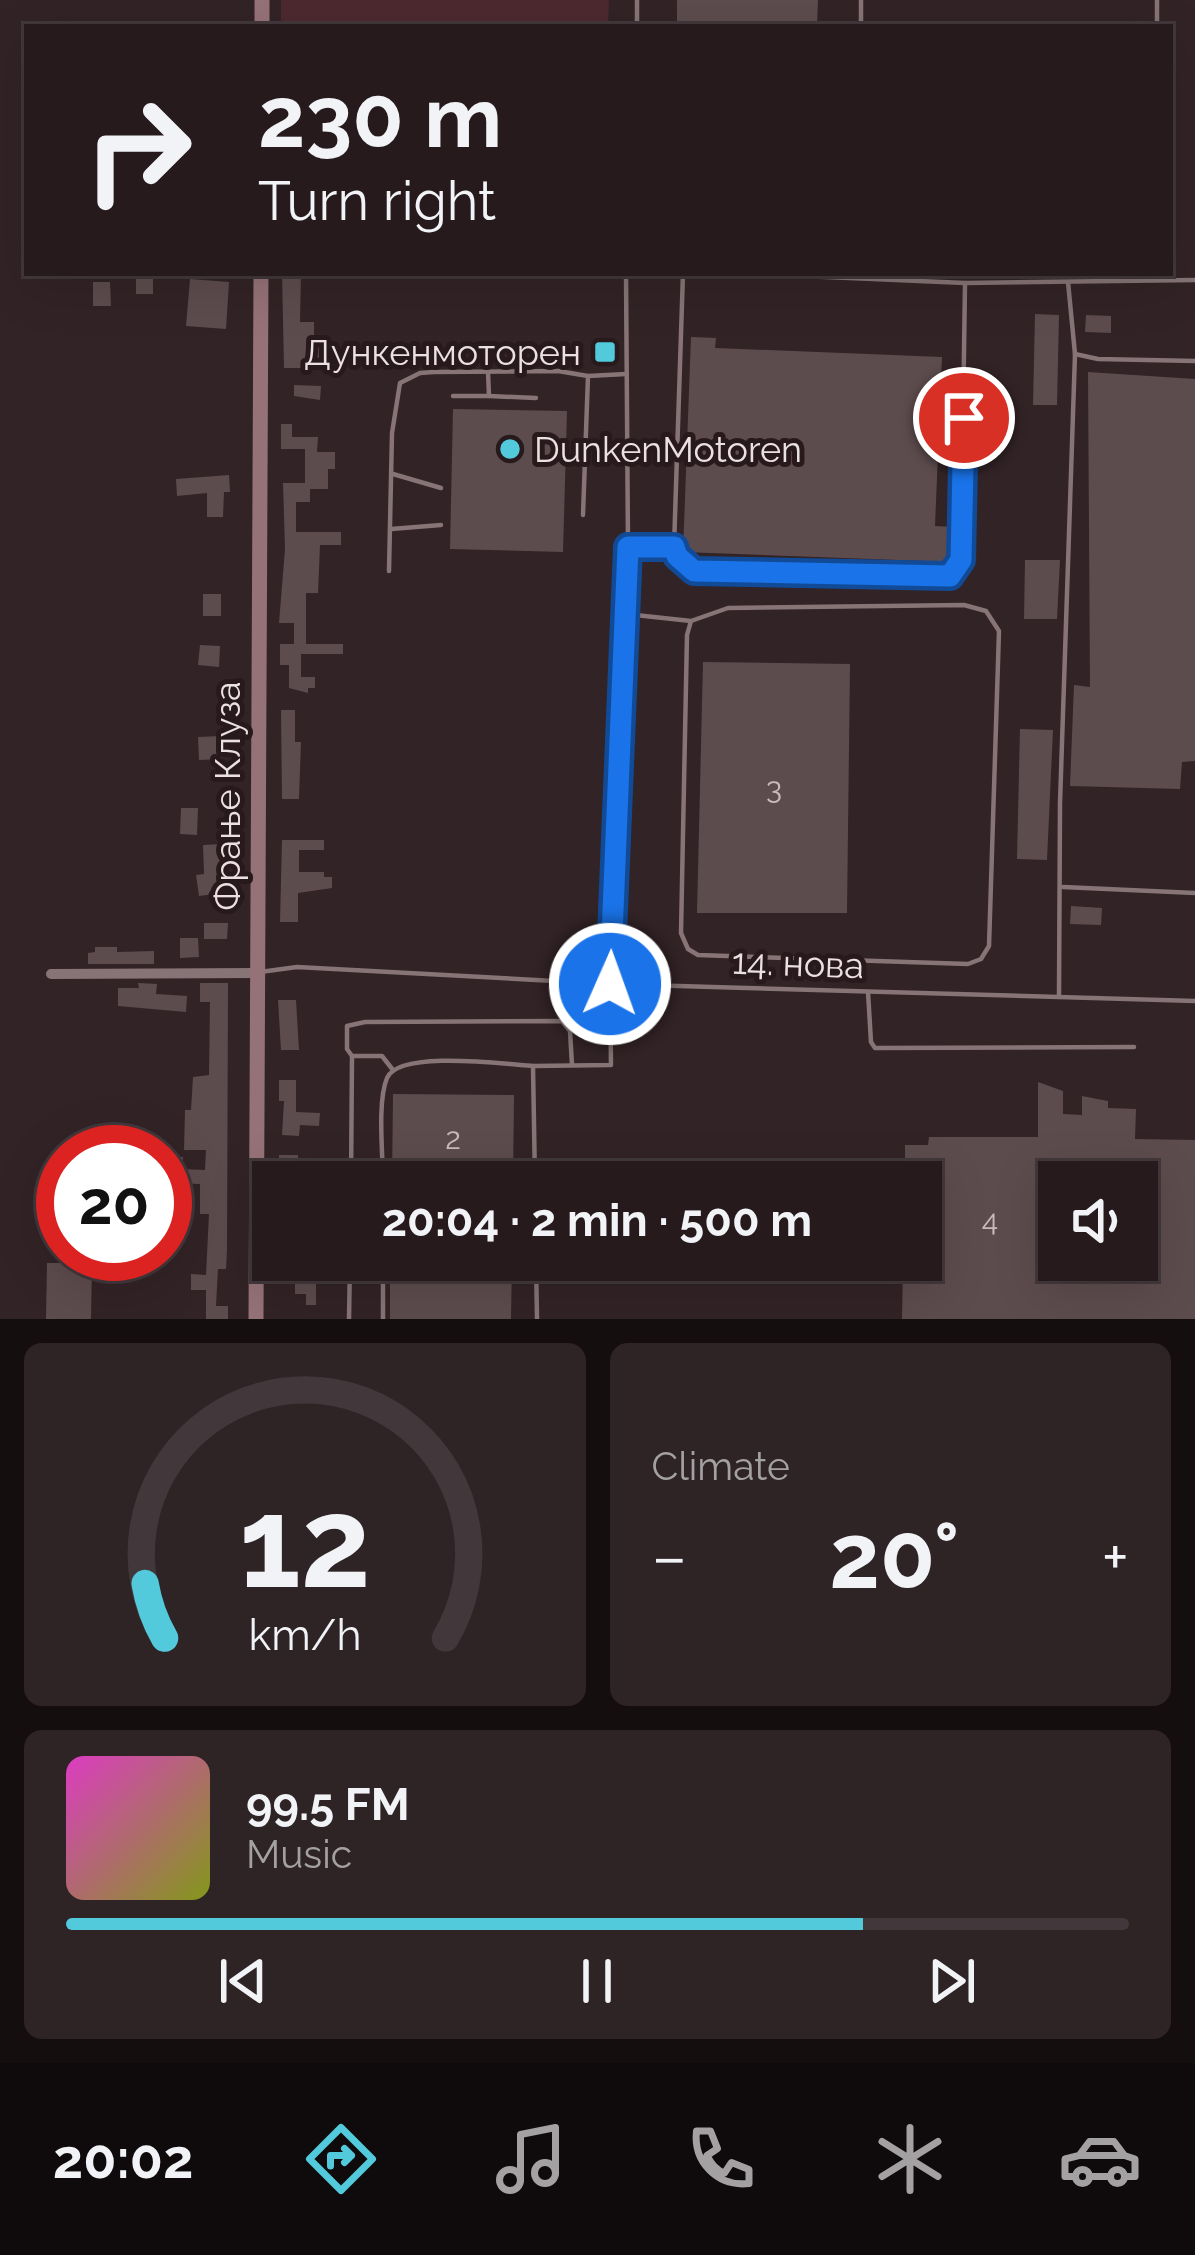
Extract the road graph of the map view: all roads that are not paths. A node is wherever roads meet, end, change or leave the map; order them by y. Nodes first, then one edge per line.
1 (261, 276) edge
2 (626, 276) edge
3 (683, 276) edge
4 (805, 276) edge
5 (1150, 277) edge
6 (1195, 280) edge
7 (1068, 282) junction
8 (965, 283) junction
9 (1075, 354) junction
10 (1195, 362) edge
11 (488, 372) junction
12 (626, 374) junction
13 (588, 376) junction
14 (453, 396) dead end
15 (489, 396) junction
16 (536, 398) dead end
17 (393, 474) junction
18 (441, 488) dead end
19 (583, 515) dead end
20 (441, 525) dead end
21 (391, 529) junction
22 (628, 547) junction
23 (674, 547) junction
24 (389, 571) dead end
25 (626, 614) junction
26 (691, 621) junction
27 (1062, 887) junction
28 (1195, 893) edge
29 (256, 973) junction
30 (51, 974) dead end
31 (610, 984) junction
32 (868, 992) junction
33 (1059, 997) junction
34 (1195, 1001) edge
35 (1134, 1047) dead end
36 (352, 1056) junction
37 (533, 1066) junction
38 (572, 1066) junction
39 (393, 1070) junction
40 (351, 1161) edge
41 (383, 1161) edge
42 (535, 1161) edge
43 (350, 1281) edge
44 (383, 1281) edge
45 (536, 1281) edge
46 (256, 1319) edge
47 (349, 1319) edge
48 (383, 1319) edge
49 (537, 1319) edge

1 - 29 main road, Фрање Клуза
2 - 12 lane
3 - 23 lane
4 - 8 lane
5 - 6 lane
5 - 7 lane
7 - 8 lane
7 - 9 lane
8 - 23 lane
9 - 10 lane
9 - 27 lane
11 - 13 lane
11 - 15 lane
11 - 17 lane
12 - 13 lane
12 - 22 lane
13 - 19 lane
14 - 15 lane
15 - 16 lane
17 - 18 lane
17 - 21 lane
20 - 21 lane
21 - 24 lane
22 - 23 lane
22 - 25 lane
25 - 26 lane
25 - 31 lane
26 - 26 lane
27 - 28 lane
27 - 33 lane
29 - 30 street
29 - 31 lane, 14. нова
29 - 46 main road, Фрање Клуза
31 - 32 lane, 14. нова
31 - 38 lane
32 - 33 lane, 14. нова
32 - 35 lane
33 - 34 lane, 14. нова
36 - 38 lane
36 - 39 lane
36 - 40 lane
37 - 38 lane
37 - 39 lane
37 - 42 lane
39 - 41 lane
43 - 47 lane
44 - 48 lane
45 - 49 lane

